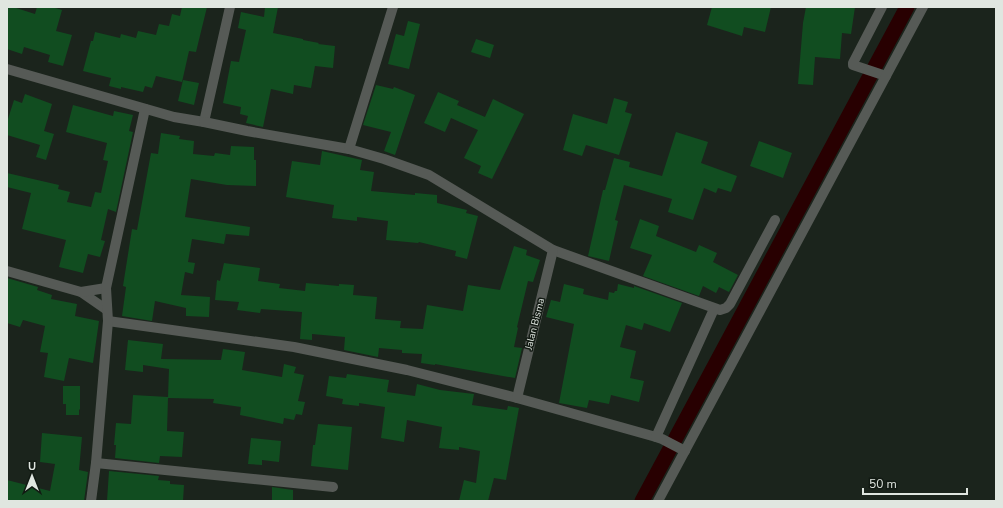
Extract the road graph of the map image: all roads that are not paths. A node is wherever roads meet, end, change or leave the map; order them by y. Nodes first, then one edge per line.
1 (230, 7) edge
2 (393, 7) edge
3 (882, 7) edge
4 (923, 7) edge
5 (7, 69) edge
6 (882, 75) junction
7 (145, 109) junction
8 (204, 122) junction
9 (349, 149) junction
10 (775, 220) dead end
11 (553, 250) junction
12 (7, 272) edge
13 (106, 288) junction
14 (81, 292) junction
15 (714, 309) junction
16 (107, 310) junction
17 (108, 321) junction
18 (517, 398) junction
19 (659, 438) junction
20 (683, 450) junction
21 (96, 463) junction
22 (332, 487) dead end
23 (91, 501) edge
24 (658, 501) edge

1 - 8 street
2 - 9 street
3 - 6 street
4 - 6 street
5 - 7 street
6 - 20 street
7 - 8 street
7 - 13 street
8 - 9 street
9 - 11 street
10 - 15 street
11 - 15 street
11 - 18 street, Jalan Bisma
12 - 14 street
13 - 14 street
13 - 16 street
14 - 16 street
15 - 19 street
16 - 17 street
17 - 18 street
17 - 21 street
18 - 19 street
19 - 20 street
20 - 24 street
21 - 22 street
21 - 23 street

